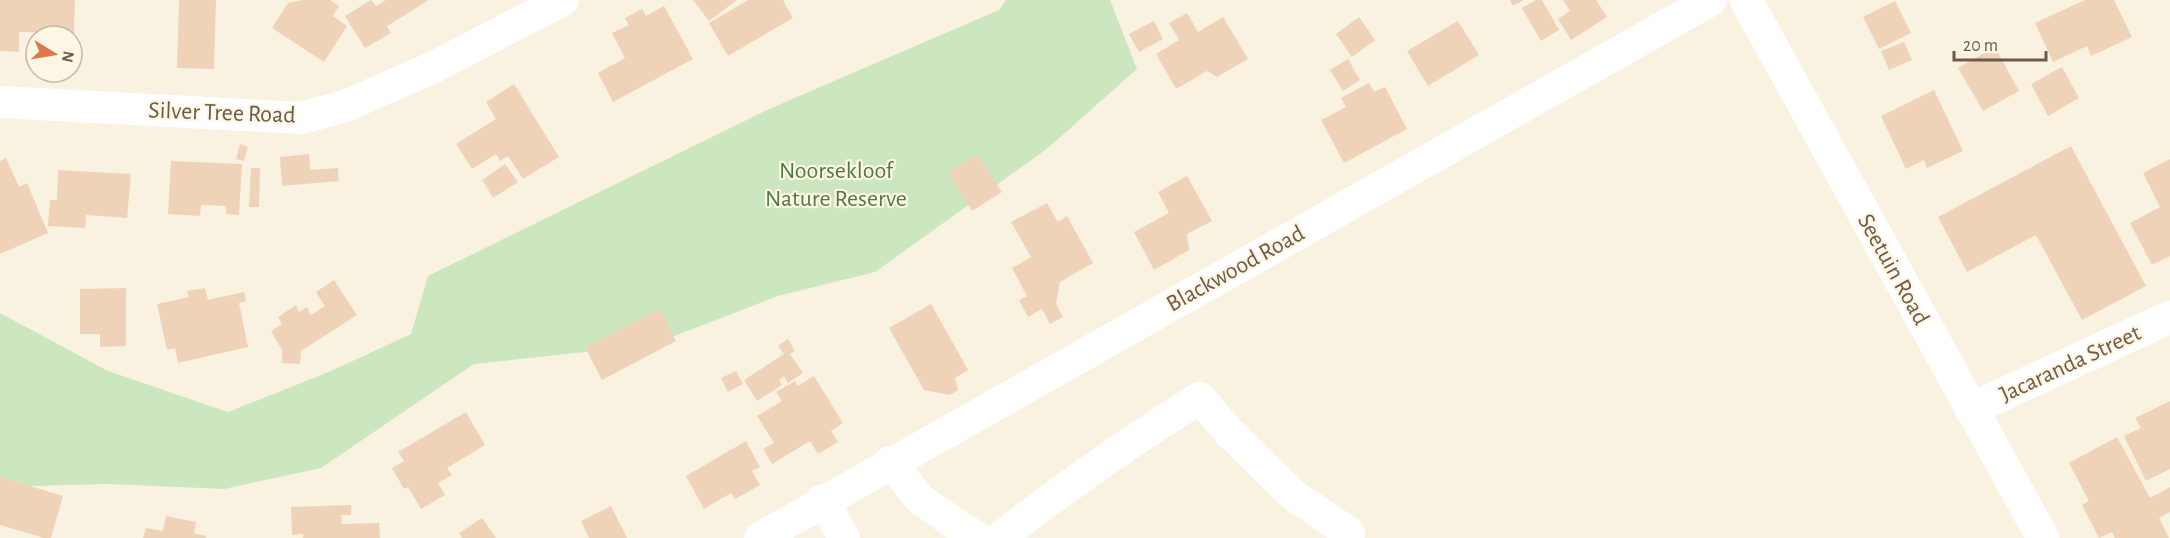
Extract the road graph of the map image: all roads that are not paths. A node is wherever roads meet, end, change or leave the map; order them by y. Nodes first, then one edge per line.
1 (563, 0) edge
2 (1711, 0) edge
3 (1746, 0) edge
4 (0, 102) edge
5 (2170, 318) edge
6 (1971, 409) junction
7 (890, 462) junction
8 (823, 500) junction
9 (1349, 533) dead end
10 (760, 538) edge
11 (844, 538) edge
12 (978, 538) edge
13 (1000, 538) edge
14 (2043, 538) edge

1 - 4 street, Silver Tree Road
2 - 7 street, Blackwood Road
3 - 6 street, Seetuin Road
5 - 6 street, Jacaranda Street
6 - 14 street, Seetuin Road
7 - 8 street, Blackwood Road
7 - 12 street
8 - 10 street, Blackwood Road
8 - 11 street
9 - 13 street

